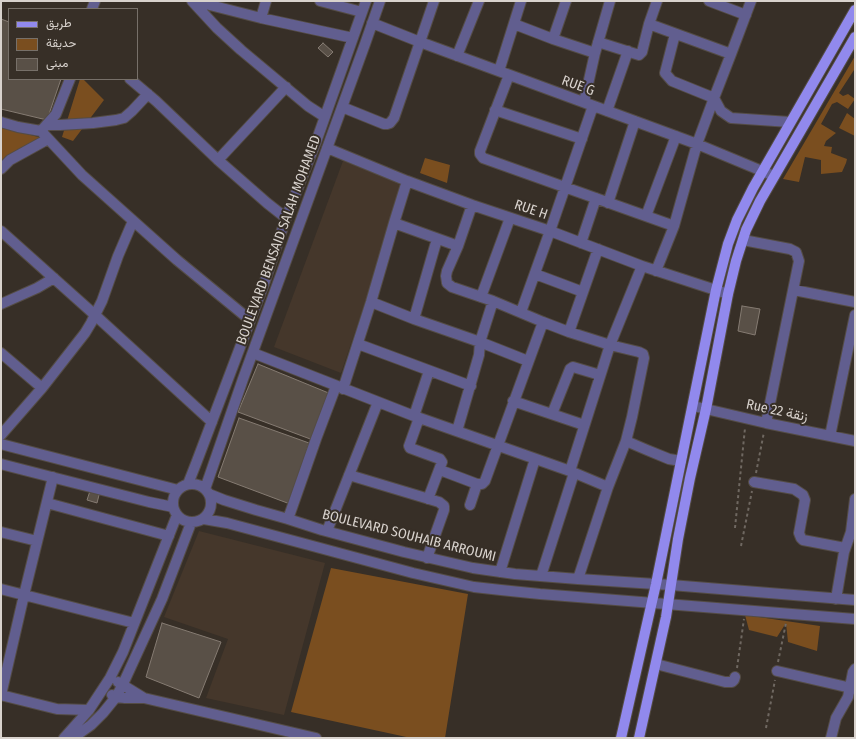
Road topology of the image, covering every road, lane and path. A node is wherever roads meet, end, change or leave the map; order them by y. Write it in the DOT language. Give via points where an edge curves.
graph roads {
  1 [pos="193,1"];
  2 [pos="266,1"];
  3 [pos="320,1"];
  4 [pos="366,1"];
  5 [pos="380,1"];
  6 [pos="434,1"];
  7 [pos="479,1"];
  8 [pos="521,1"];
  9 [pos="566,1"];
  10 [pos="610,1"];
  11 [pos="657,1"];
  12 [pos="709,1"];
  13 [pos="751,1"];
  14 [pos="855,10"];
  15 [pos="362,12"];
  16 [pos="746,15"];
  17 [pos="261,18"];
  18 [pos="372,22"];
  19 [pos="514,24"];
  20 [pos="649,24"];
  21 [pos="845,28"];
  22 [pos="675,34"];
  23 [pos="855,36"];
  24 [pos="353,38"];
  25 [pos="553,39"];
  26 [pos="420,42"];
  27 [pos="598,42"];
  28 [pos="628,52"];
  29 [pos="595,53"];
  30 [pos="731,54"];
  31 [pos="457,56"];
  32 [pos="499,71"];
  33 [pos="509,75"];
  34 [pos="70,80"];
  35 [pos="131,80"];
  36 [pos="286,87"];
  37 [pos="148,94"];
  38 [pos="714,98"];
  39 [pos="589,104"];
  40 [pos="342,107"];
  41 [pos="495,110"];
  42 [pos="607,111"];
  43 [pos="324,117"];
  44 [pos="634,121"];
  45 [pos="1,122"];
  46 [pos="790,122"];
  47 [pos="45,132"];
  48 [pos="676,136"];
  49 [pos="582,139"];
  50 [pos="697,144"];
  51 [pos="328,148"];
  52 [pos="218,160"];
  53 [pos="1,169"];
  54 [pos="762,170"];
  55 [pos="774,176"];
  56 [pos="407,181"];
  57 [pos="565,187"];
  58 [pos="596,198"];
  59 [pos="608,203"];
  60 [pos="472,205"];
  61 [pos="646,216"];
  62 [pos="286,218"];
  63 [pos="510,218"];
  64 [pos="133,221"];
  65 [pos="394,223"];
  66 [pos="674,226"];
  67 [pos="1,231"];
  68 [pos="550,232"];
  69 [pos="437,239"];
  70 [pos="743,240"];
  71 [pos="581,243"];
  72 [pos="458,246"];
  73 [pos="598,249"];
  74 [pos="642,266"];
  75 [pos="656,271"];
  76 [pos="535,274"];
  77 [pos="54,278"];
  78 [pos="716,290"];
  79 [pos="794,290"];
  80 [pos="583,292"];
  81 [pos="728,294"];
  82 [pos="481,297"];
  83 [pos="493,301"];
  84 [pos="371,302"];
  85 [pos="855,302"];
  86 [pos="1,304"];
  87 [pos="521,312"];
  88 [pos="95,315"];
  89 [pos="855,315"];
  90 [pos="414,319"];
  91 [pos="250,320"];
  92 [pos="543,322"];
  93 [pos="569,332"];
  94 [pos="480,342"];
  95 [pos="358,344"];
  96 [pos="610,345"];
  97 [pos="1,353"];
  98 [pos="253,353"];
  99 [pos="528,361"];
  100 [pos="428,371"];
  101 [pos="600,375"];
  102 [pos="471,386"];
  103 [pos="42,388"];
  104 [pos="340,388"];
  105 [pos="513,401"];
  106 [pos="378,402"];
  107 [pos="693,406"];
  108 [pos="706,409"];
  109 [pos="552,414"];
  110 [pos="417,417"];
  111 [pos="746,419"];
  112 [pos="212,422"];
  113 [pos="766,423"];
  114 [pos="584,425"];
  115 [pos="457,431"];
  116 [pos="1,435"];
  117 [pos="830,436"];
  118 [pos="626,441"];
  119 [pos="855,441"];
  120 [pos="1,444"];
  121 [pos="497,445"];
  122 [pos="535,459"];
  123 [pos="681,462"];
  124 [pos="1,464"];
  125 [pos="440,470"];
  126 [pos="572,472"];
  127 [pos="349,475"];
  128 [pos="53,477"];
  129 [pos="754,482"];
  130 [pos="188,484"];
  131 [pos="477,484"];
  132 [pos="608,487"];
  133 [pos="178,490"];
  134 [pos="207,492"];
  135 [pos="428,499"];
  136 [pos="855,499"];
  137 [pos="47,503"];
  138 [pos="470,505"];
  139 [pos="175,511"];
  140 [pos="204,518"];
  141 [pos="288,519"];
  142 [pos="191,522"];
  143 [pos="735,528"];
  144 [pos="327,531"];
  145 [pos="1,532"];
  146 [pos="169,536"];
  147 [pos="37,540"];
  148 [pos="845,548"];
  149 [pos="427,558"];
  150 [pos="500,572"];
  151 [pos="541,576"];
  152 [pos="578,580"];
  153 [pos="656,584"];
  154 [pos="671,585"];
  155 [pos="1,591"];
  156 [pos="24,595"];
  157 [pos="836,599"];
  158 [pos="855,600"];
  159 [pos="651,602"];
  160 [pos="668,604"];
  161 [pos="745,610"];
  162 [pos="855,620"];
  163 [pos="134,623"];
  164 [pos="656,664"];
  165 [pos="855,669"];
  166 [pos="776,671"];
  167 [pos="735,677"];
  168 [pos="110,678"];
  169 [pos="123,684"];
  170 [pos="852,689"];
  171 [pos="102,691"];
  172 [pos="1,695"];
  173 [pos="116,697"];
  174 [pos="144,698"];
  175 [pos="89,710"];
  176 [pos="64,738"];
  177 [pos="71,738"];
  178 [pos="316,738"];
  179 [pos="621,738"];
  180 [pos="639,738"];
  181 [pos="830,738"];
  1 -- 17 [label="street"];
  1 -- 36 [label="street" via="217,28"];
  2 -- 17 [label="street"];
  3 -- 15 [label="street"];
  4 -- 15 [label="street, BOULEVARD BENSAID SALAH MOHAMED"];
  5 -- 18 [label="street, BOULEVARD BENSAID SALAH MOHAMED"];
  6 -- 26 [label="street"];
  7 -- 31 [label="street"];
  8 -- 19 [label="street"];
  9 -- 25 [label="street"];
  10 -- 27 [label="street"];
  11 -- 20 [label="street"];
  12 -- 16 [label="street"];
  13 -- 16 [label="street"];
  14 -- 21 [label="main road"];
  15 -- 24 [label="street, BOULEVARD BENSAID SALAH MOHAMED"];
  16 -- 30 [label="street"];
  17 -- 24 [label="street"];
  18 -- 26 [label="street, RUE G"];
  18 -- 40 [label="street, BOULEVARD BENSAID SALAH MOHAMED"];
  19 -- 25 [label="street"];
  19 -- 32 [label="street"];
  20 -- 22 [label="street"];
  20 -- 28 [label="street" via="642,52 639,55"];
  21 -- 23 [label="street"];
  21 -- 46 [label="main road"];
  22 -- 30 [label="street"];
  22 -- 38 [label="street" via="665,73 672,81"];
  23 -- 55 [label="main road"];
  24 -- 43 [label="street, BOULEVARD BENSAID SALAH MOHAMED"];
  25 -- 29 [label="street"];
  26 -- 31 [label="street, RUE G"];
  26 -- 40 [label="street" via="394,118 390,123 384,124"];
  27 -- 28 [label="street"];
  27 -- 29 [label="street"];
  28 -- 42 [label="street"];
  29 -- 39 [label="street"];
  30 -- 38 [label="street"];
  31 -- 32 [label="street, RUE G"];
  32 -- 33 [label="street, RUE G"];
  33 -- 39 [label="street, RUE G"];
  33 -- 41 [label="street"];
  34 -- 47 [label="street" via="59,108"];
  35 -- 37 [label="street"];
  36 -- 43 [label="street"];
  36 -- 52 [label="street"];
  37 -- 47 [label="street" via="124,118 60,125"];
  37 -- 52 [label="street"];
  38 -- 46 [label="street" via="720,111 731,118"];
  38 -- 50 [label="street"];
  39 -- 42 [label="street, RUE G"];
  39 -- 49 [label="street"];
  40 -- 51 [label="street, BOULEVARD BENSAID SALAH MOHAMED"];
  41 -- 49 [label="street"];
  41 -- 57 [label="street" via="480,151 481,156"];
  42 -- 44 [label="street, RUE G"];
  43 -- 62 [label="street, BOULEVARD BENSAID SALAH MOHAMED"];
  44 -- 48 [label="street, RUE G"];
  44 -- 59 [label="street"];
  45 -- 47 [label="street"];
  46 -- 54 [label="main road"];
  47 -- 53 [label="street"];
  47 -- 64 [label="street" via="82,175"];
  48 -- 50 [label="street, RUE G"];
  48 -- 61 [label="street"];
  49 -- 57 [label="street"];
  50 -- 54 [label="street, RUE G"];
  50 -- 66 [label="street"];
  51 -- 56 [label="street, RUE H"];
  51 -- 98 [label="street, BOULEVARD BENSAID SALAH MOHAMED"];
  52 -- 62 [label="street"];
  54 -- 55 [label="street, RUE G"];
  54 -- 78 [label="main road" via="732,232"];
  55 -- 70 [label="main road"];
  56 -- 60 [label="street, RUE H"];
  56 -- 65 [label="street"];
  57 -- 58 [label="street"];
  57 -- 68 [label="street"];
  58 -- 59 [label="street"];
  58 -- 71 [label="street"];
  59 -- 61 [label="street"];
  60 -- 63 [label="street, RUE H"];
  60 -- 72 [label="street"];
  61 -- 66 [label="street"];
  62 -- 91 [label="street, BOULEVARD BENSAID SALAH MOHAMED"];
  63 -- 68 [label="street, RUE H"];
  63 -- 82 [label="street"];
  64 -- 88 [label="street"];
  64 -- 91 [label="street"];
  65 -- 69 [label="street"];
  65 -- 84 [label="street"];
  66 -- 75 [label="street"];
  67 -- 77 [label="street"];
  68 -- 71 [label="street, RUE H"];
  68 -- 76 [label="street"];
  69 -- 72 [label="street"];
  69 -- 90 [label="street"];
  70 -- 79 [label="street" via="796,252 799,261"];
  70 -- 81 [label="main road"];
  71 -- 73 [label="street, RUE H"];
  72 -- 82 [label="street" via="447,271 447,283"];
  73 -- 74 [label="street, RUE H"];
  73 -- 80 [label="street"];
  74 -- 75 [label="street, RUE H"];
  74 -- 96 [label="street"];
  75 -- 78 [label="street, RUE H"];
  76 -- 80 [label="street"];
  76 -- 87 [label="street"];
  77 -- 86 [label="street"];
  77 -- 88 [label="street"];
  78 -- 81 [label="street, RUE H"];
  78 -- 107 [label="main road"];
  79 -- 85 [label="street"];
  79 -- 113 [label="street"];
  80 -- 93 [label="street"];
  81 -- 108 [label="main road"];
  82 -- 83 [label="street"];
  83 -- 87 [label="street"];
  83 -- 94 [label="street"];
  84 -- 90 [label="street"];
  84 -- 95 [label="street"];
  87 -- 92 [label="street"];
  88 -- 103 [label="street" via="85,333"];
  88 -- 112 [label="street"];
  89 -- 117 [label="street"];
  90 -- 94 [label="street"];
  91 -- 112 [label="street, BOULEVARD BENSAID SALAH MOHAMED"];
  92 -- 93 [label="street"];
  92 -- 99 [label="street"];
  93 -- 96 [label="street"];
  94 -- 99 [label="street"];
  94 -- 102 [label="street"];
  95 -- 100 [label="street"];
  95 -- 104 [label="street"];
  96 -- 101 [label="street"];
  96 -- 118 [label="street" via="639,352 644,358"];
  97 -- 103 [label="street"];
  98 -- 104 [label="street"];
  98 -- 134 [label="street, BOULEVARD BENSAID SALAH MOHAMED"];
  99 -- 105 [label="street"];
  100 -- 102 [label="street"];
  100 -- 110 [label="street"];
  101 -- 109 [label="street" via="573,367 570,369"];
  101 -- 114 [label="street"];
  102 -- 115 [label="street"];
  103 -- 116 [label="street"];
  104 -- 106 [label="street"];
  104 -- 141 [label="street" via="316,439"];
  105 -- 109 [label="street"];
  105 -- 121 [label="street"];
  106 -- 110 [label="street"];
  106 -- 127 [label="street"];
  107 -- 108 [label="street, Rue 22 زنقة"];
  107 -- 123 [label="main road"];
  108 -- 111 [label="street, Rue 22 زنقة"];
  108 -- 154 [label="main road"];
  109 -- 114 [label="street"];
  110 -- 115 [label="street"];
  110 -- 125 [label="street" via="409,446 440,459"];
  111 -- 113 [label="street, Rue 22 زنقة"];
  111 -- 143 [label="path"];
  112 -- 130 [label="street, BOULEVARD BENSAID SALAH MOHAMED"];
  113 -- 117 [label="street, Rue 22 زنقة"];
  114 -- 126 [label="street"];
  115 -- 121 [label="street"];
  117 -- 119 [label="street, Rue 22 زنقة"];
  118 -- 123 [label="street"];
  118 -- 132 [label="street"];
  120 -- 133 [label="street"];
  121 -- 122 [label="street"];
  121 -- 131 [label="street" via="485,480 482,484"];
  122 -- 126 [label="street"];
  122 -- 150 [label="street"];
  123 -- 153 [label="main road"];
  124 -- 128 [label="street"];
  125 -- 131 [label="street"];
  125 -- 135 [label="street"];
  126 -- 132 [label="street"];
  126 -- 151 [label="street"];
  127 -- 135 [label="street"];
  127 -- 144 [label="street"];
  128 -- 137 [label="street"];
  128 -- 139 [label="street"];
  129 -- 148 [label="street" via="794,489 802,495 805,500 798,533 802,540"];
  130 -- 133 [label="street"];
  130 -- 134 [label="street" via="197,485"];
  131 -- 138 [label="street"];
  132 -- 152 [label="street"];
  133 -- 139 [label="street" via="173,497"];
  134 -- 140 [label="street" via="211,507"];
  134 -- 141 [label="street, BOULEVARD SOUHAIB ARROUMI" via="224,500"];
  135 -- 149 [label="street" via="439,502 444,506 444,510"];
  136 -- 148 [label="street" via="851,532"];
  137 -- 146 [label="street"];
  137 -- 147 [label="street"];
  139 -- 142 [label="street" via="185,521"];
  139 -- 146 [label="street"];
  140 -- 142 [label="street"];
  140 -- 159 [label="street" via="474,587"];
  141 -- 144 [label="street, BOULEVARD SOUHAIB ARROUMI"];
  142 -- 169 [label="street" via="162,599"];
  144 -- 149 [label="street, BOULEVARD SOUHAIB ARROUMI"];
  145 -- 147 [label="street"];
  146 -- 163 [label="street"];
  147 -- 156 [label="street"];
  148 -- 157 [label="street"];
  149 -- 150 [label="street, BOULEVARD SOUHAIB ARROUMI"];
  150 -- 151 [label="street, BOULEVARD SOUHAIB ARROUMI"];
  151 -- 152 [label="street, BOULEVARD SOUHAIB ARROUMI"];
  152 -- 153 [label="street, BOULEVARD SOUHAIB ARROUMI"];
  153 -- 154 [label="street, BOULEVARD SOUHAIB ARROUMI"];
  153 -- 159 [label="main road"];
  154 -- 157 [label="street, BOULEVARD SOUHAIB ARROUMI"];
  154 -- 160 [label="main road"];
  155 -- 156 [label="street"];
  156 -- 163 [label="street"];
  156 -- 172 [label="street"];
  157 -- 158 [label="street, BOULEVARD SOUHAIB ARROUMI"];
  159 -- 160 [label="street"];
  159 -- 179 [label="main road"];
  160 -- 161 [label="street"];
  160 -- 164 [label="main road"];
  161 -- 162 [label="street"];
  161 -- 167 [label="path"];
  163 -- 168 [label="street"];
  164 -- 167 [label="street" via="730,683"];
  164 -- 180 [label="main road"];
  165 -- 170 [label="street"];
  166 -- 170 [label="street"];
  168 -- 169 [label="street"];
  168 -- 171 [label="street"];
  169 -- 173 [label="street"];
  169 -- 174 [label="street"];
  170 -- 181 [label="street" via="836,718"];
  171 -- 173 [label="street"];
  171 -- 175 [label="street"];
  172 -- 175 [label="street" via="57,709"];
  173 -- 174 [label="street"];
  173 -- 177 [label="street" via="91,725"];
  174 -- 178 [label="street"];
  175 -- 176 [label="street"];
}
